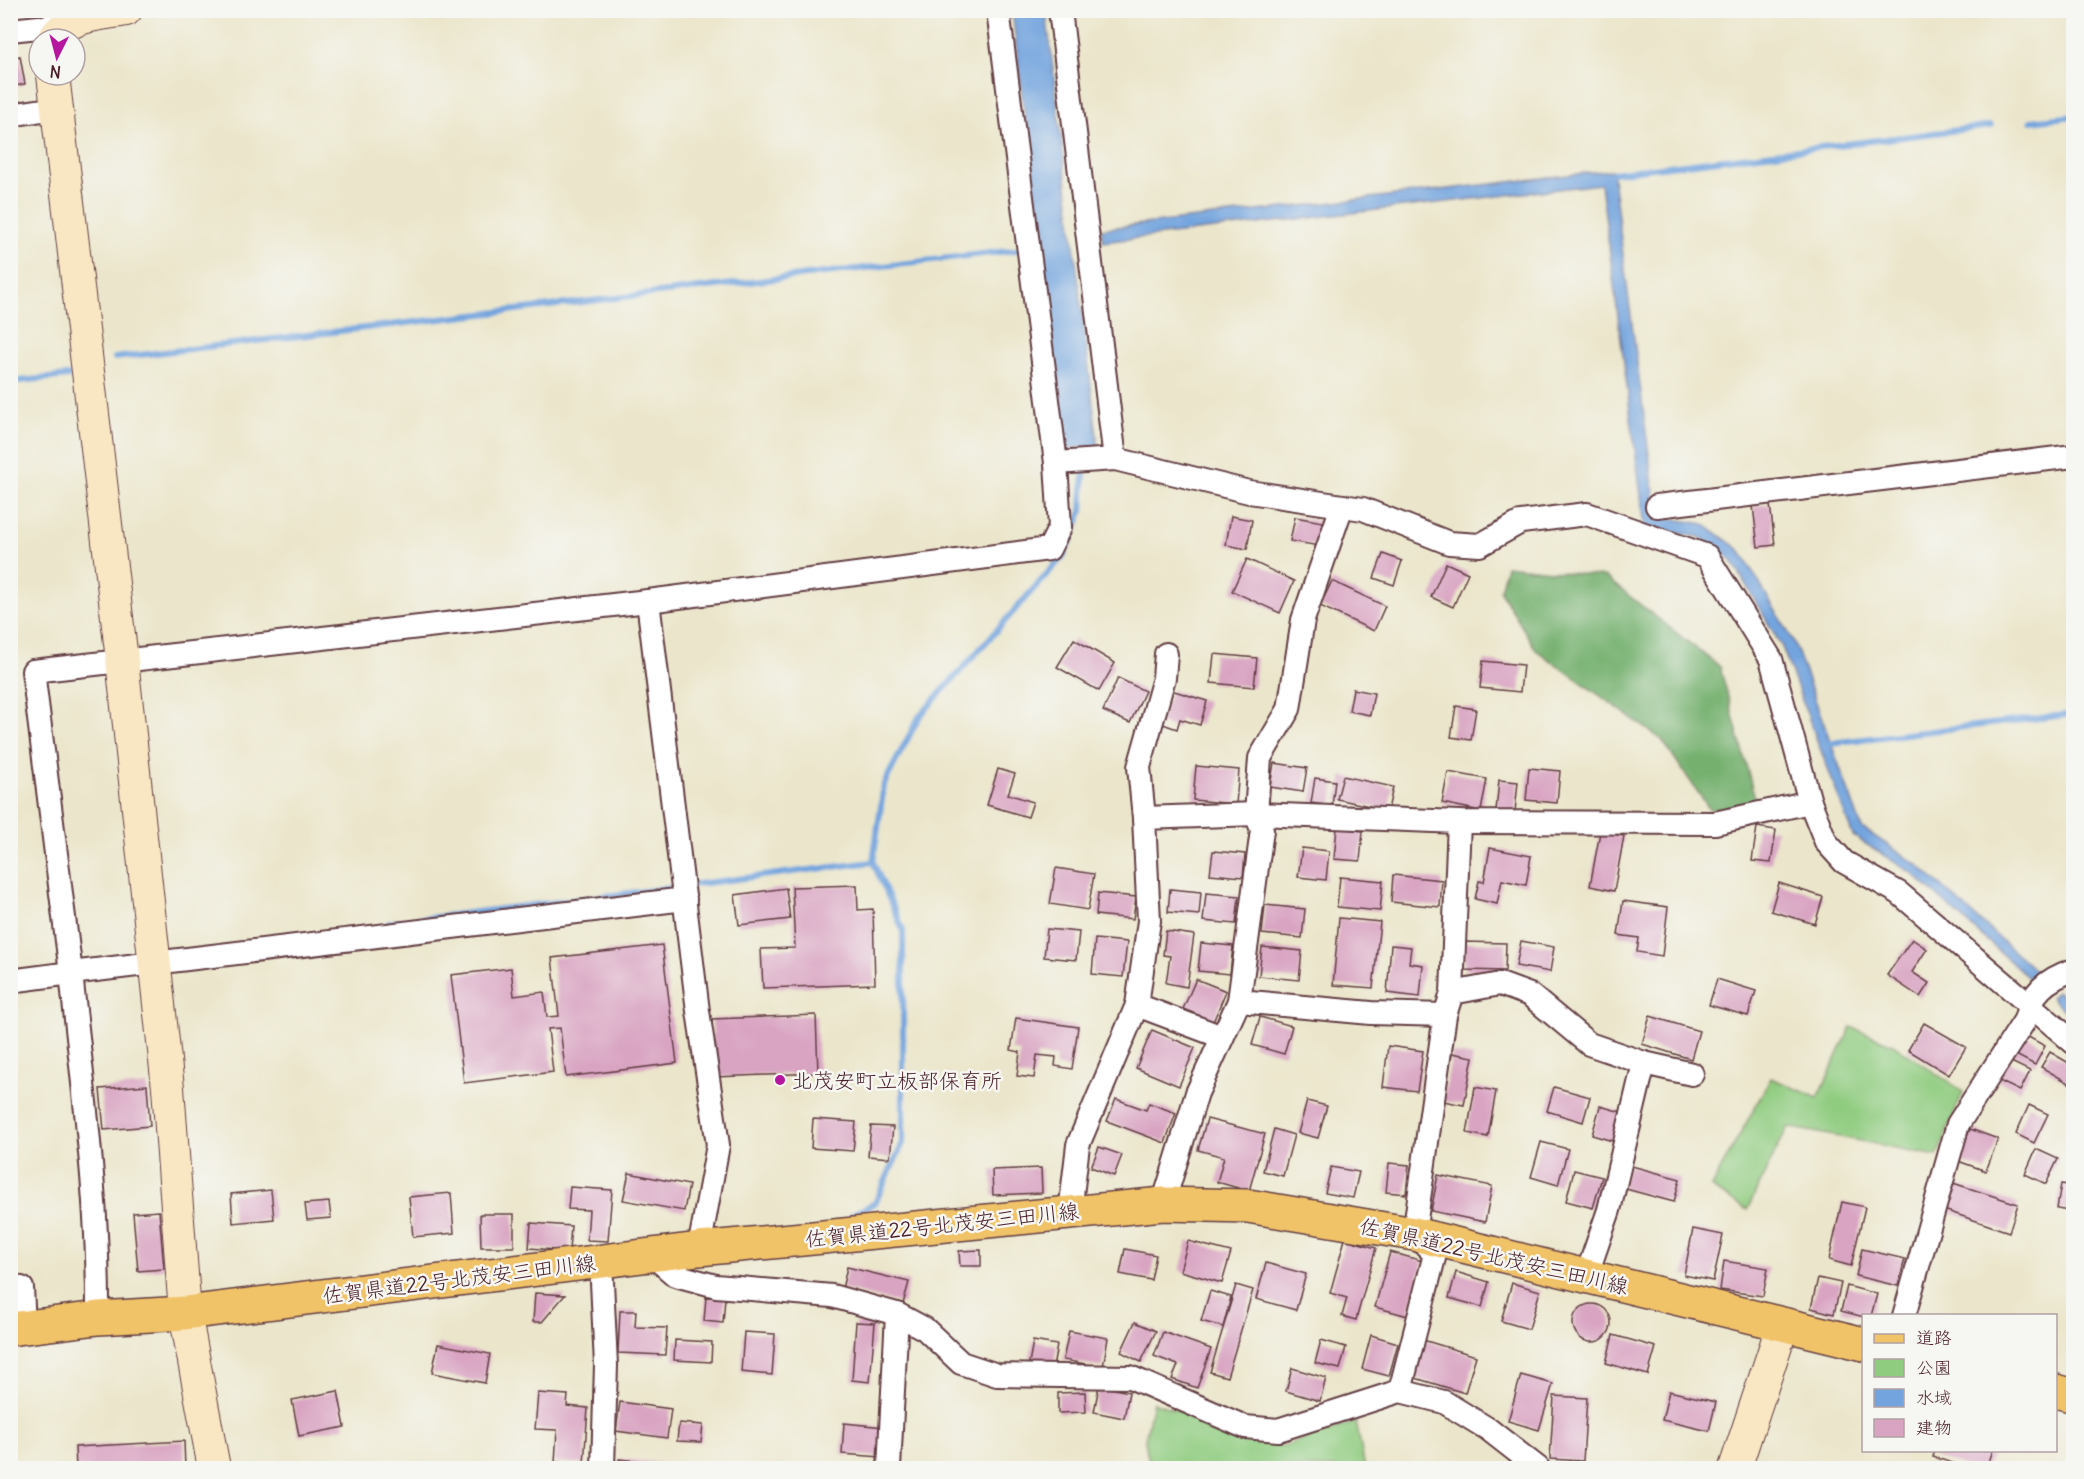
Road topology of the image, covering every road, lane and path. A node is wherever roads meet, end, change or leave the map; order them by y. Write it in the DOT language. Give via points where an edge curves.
graph roads {
  1 [pos="126,10"];
  2 [pos="998,10"];
  3 [pos="1060,10"];
  4 [pos="56,27"];
  5 [pos="27,28"];
  6 [pos="10,30"];
  7 [pos="54,87"];
  8 [pos="56,108"];
  9 [pos="10,115"];
  10 [pos="2073,456"];
  11 [pos="1115,459"];
  12 [pos="1056,463"];
  13 [pos="1342,506"];
  14 [pos="1657,506"];
  15 [pos="648,601"];
  16 [pos="1166,654"];
  17 [pos="122,660"];
  18 [pos="1810,802"];
  19 [pos="1256,814"];
  20 [pos="1144,818"];
  21 [pos="1459,822"];
  22 [pos="685,899"];
  23 [pos="155,963"];
  24 [pos="2073,970"];
  25 [pos="71,973"];
  26 [pos="10,981"];
  27 [pos="2038,991"];
  28 [pos="1452,993"];
  29 [pos="1239,1001"];
  30 [pos="1137,1005"];
  31 [pos="1445,1016"];
  32 [pos="1221,1037"];
  33 [pos="2073,1043"];
  34 [pos="1644,1063"];
  35 [pos="1692,1074"];
  36 [pos="1163,1204"];
  37 [pos="1070,1212"];
  38 [pos="1414,1234"];
  39 [pos="699,1249"];
  40 [pos="652,1255"];
  41 [pos="601,1261"];
  42 [pos="1586,1277"];
  43 [pos="10,1286"];
  44 [pos="185,1313"];
  45 [pos="897,1314"];
  46 [pos="1905,1314"];
  47 [pos="98,1318"];
  48 [pos="1783,1324"];
  49 [pos="17,1327"];
  50 [pos="1862,1344"];
  51 [pos="1400,1391"];
  52 [pos="2057,1392"];
  53 [pos="2073,1396"];
  54 [pos="213,1468"];
  55 [pos="603,1468"];
  56 [pos="889,1468"];
  57 [pos="1538,1468"];
  58 [pos="1735,1468"];
  1 -- 4 [label="street" via="72,20"];
  2 -- 12 [label="street"];
  3 -- 11 [label="street"];
  5 -- 6 [label="street"];
  7 -- 8 [label="street"];
  8 -- 9 [label="street"];
  8 -- 17 [label="street"];
  10 -- 14 [label="street"];
  11 -- 12 [label="street"];
  11 -- 13 [label="street" via="1249,492"];
  12 -- 15 [label="street" via="1060,527 1049,549"];
  13 -- 18 [label="street" via="1363,509 1449,543 1480,544 1521,522 1587,514 1707,556 1771,659"];
  13 -- 19 [label="street" via="1304,620 1288,709 1260,758"];
  15 -- 17 [label="street"];
  15 -- 22 [label="street"];
  16 -- 20 [label="street" via="1164,678 1139,767"];
  17 -- 23 [label="street"];
  17 -- 25 [label="street" via="33,671"];
  18 -- 21 [label="street" via="1715,823"];
  18 -- 27 [label="street" via="1826,842 1844,862 1899,892"];
  19 -- 20 [label="street"];
  19 -- 21 [label="street"];
  19 -- 29 [label="street" via="1262,830"];
  20 -- 30 [label="street" via="1149,921"];
  21 -- 28 [label="street"];
  22 -- 23 [label="street"];
  22 -- 39 [label="street" via="718,1145"];
  23 -- 25 [label="street"];
  23 -- 44 [label="street"];
  24 -- 27 [label="street"];
  25 -- 26 [label="street"];
  25 -- 47 [label="street" via="90,1148"];
  27 -- 33 [label="street"];
  27 -- 46 [label="street" via="2025,1020 1958,1124"];
  28 -- 31 [label="street"];
  28 -- 34 [label="street" via="1500,984 1520,991 1589,1044"];
  29 -- 31 [label="street"];
  29 -- 32 [label="street"];
  30 -- 32 [label="street"];
  30 -- 37 [label="street" via="1078,1145"];
  31 -- 38 [label="street"];
  32 -- 36 [label="street" via="1197,1093"];
  34 -- 35 [label="street"];
  34 -- 42 [label="street" via="1609,1210"];
  36 -- 37 [label="main road, 佐賀県道22号北茂安三田川線"];
  36 -- 38 [label="main road, 佐賀県道22号北茂安三田川線" via="1248,1206"];
  37 -- 39 [label="main road, 佐賀県道22号北茂安三田川線"];
  38 -- 42 [label="main road, 佐賀県道22号北茂安三田川線"];
  38 -- 51 [label="street" via="1435,1254"];
  39 -- 40 [label="main road, 佐賀県道22号北茂安三田川線"];
  40 -- 41 [label="main road, 佐賀県道22号北茂安三田川線"];
  40 -- 45 [label="street" via="675,1275 716,1286 832,1296"];
  41 -- 44 [label="main road, 佐賀県道22号北茂安三田川線"];
  41 -- 55 [label="street" via="606,1365"];
  42 -- 48 [label="main road, 佐賀県道22号北茂安三田川線"];
  43 -- 49 [label="street" via="22,1288"];
  44 -- 47 [label="main road, 佐賀県道22号北茂安三田川線"];
  44 -- 54 [label="street"];
  45 -- 51 [label="street" via="925,1329 961,1363 997,1375 1130,1377 1245,1427 1278,1430"];
  45 -- 56 [label="street"];
  47 -- 49 [label="main road, 佐賀県道22号北茂安三田川線"];
  48 -- 50 [label="main road, 佐賀県道22号北茂安三田川線"];
  48 -- 58 [label="street"];
  51 -- 57 [label="street" via="1444,1402 1488,1429"];
  52 -- 53 [label="main road"];
}
